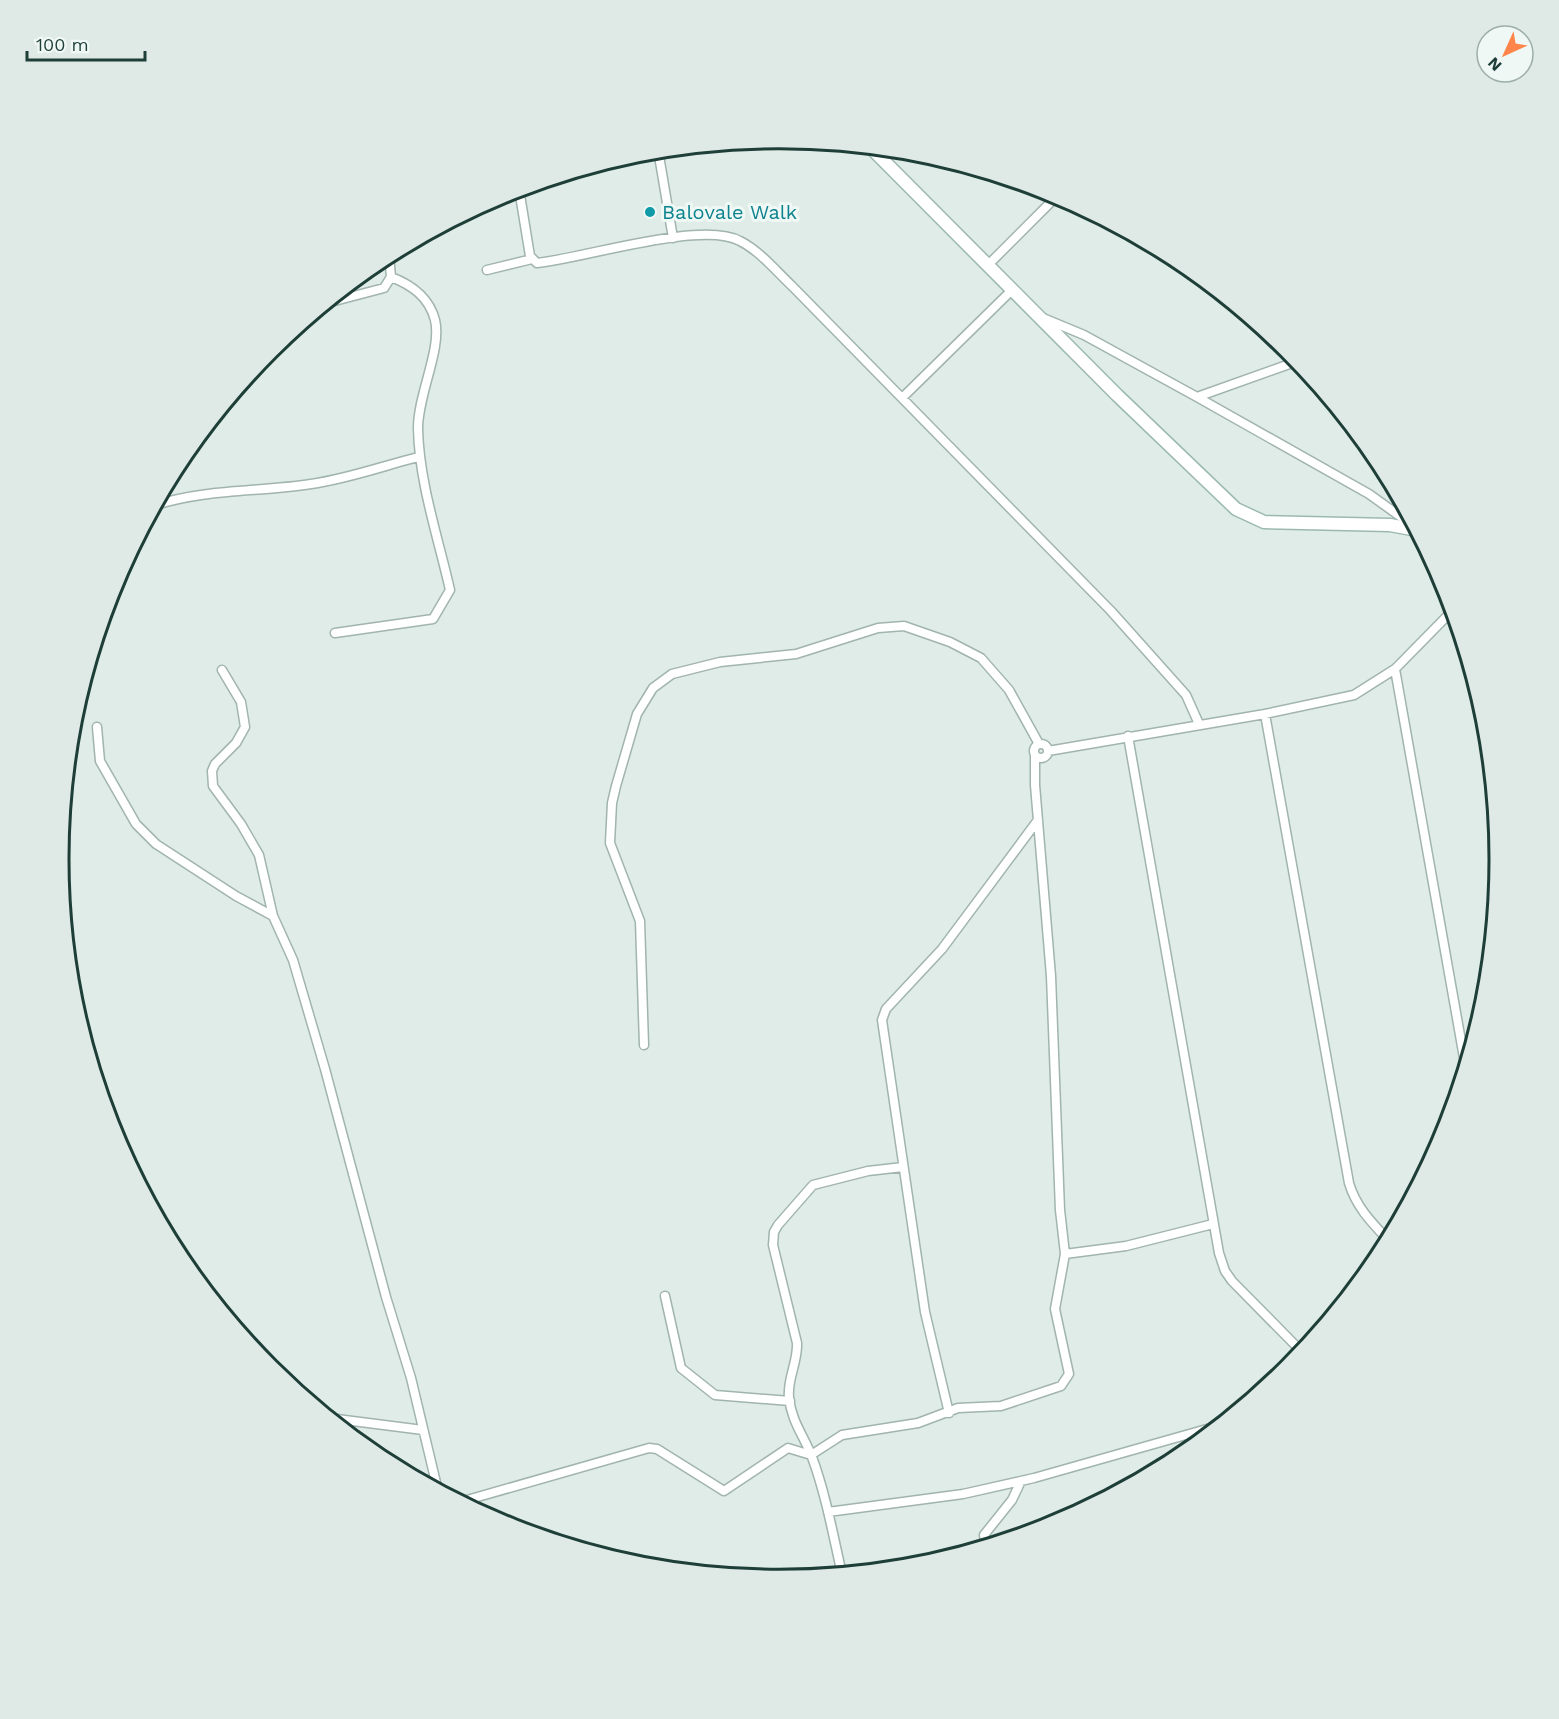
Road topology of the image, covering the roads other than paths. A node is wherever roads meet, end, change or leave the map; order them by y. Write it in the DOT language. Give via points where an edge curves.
graph roads {
  1 [pos="879,156"];
  2 [pos="660,160"];
  3 [pos="521,198"];
  4 [pos="1050,203"];
  5 [pos="673,238"];
  6 [pos="532,259"];
  7 [pos="989,264"];
  8 [pos="390,266"];
  9 [pos="487,270"];
  10 [pos="391,277"];
  11 [pos="1013,289"];
  12 [pos="344,299"];
  13 [pos="1041,317"];
  14 [pos="1288,364"];
  15 [pos="1197,397"];
  16 [pos="902,398"];
  17 [pos="418,457"];
  18 [pos="165,503"];
  19 [pos="1403,520"];
  20 [pos="1408,528"];
  21 [pos="1447,617"];
  22 [pos="335,633"];
  23 [pos="1395,669"];
  24 [pos="222,670"];
  25 [pos="1265,714"];
  26 [pos="1199,724"];
  27 [pos="96,727"];
  28 [pos="1128,736"];
  29 [pos="1038,744"];
  30 [pos="1048,751"];
  31 [pos="1035,755"];
  32 [pos="1038,820"];
  33 [pos="273,916"];
  34 [pos="644,1045"];
  35 [pos="1463,1052"];
  36 [pos="903,1167"];
  37 [pos="1213,1224"];
  38 [pos="1383,1234"];
  39 [pos="1065,1254"];
  40 [pos="665,1296"];
  41 [pos="1297,1346"];
  42 [pos="790,1401"];
  43 [pos="949,1413"];
  44 [pos="343,1420"];
  45 [pos="423,1430"];
  46 [pos="1202,1430"];
  47 [pos="811,1455"];
  48 [pos="436,1481"];
  49 [pos="1021,1481"];
  50 [pos="470,1499"];
  51 [pos="828,1512"];
  52 [pos="985,1539"];
  53 [pos="840,1567"];
  1 -- 7 [label="street"];
  2 -- 5 [label="street"];
  3 -- 6 [label="street"];
  4 -- 7 [label="street"];
  5 -- 6 [label="street" via="541,263"];
  5 -- 16 [label="street" via="723,235 747,245"];
  6 -- 9 [label="street"];
  7 -- 11 [label="street"];
  8 -- 10 [label="street"];
  10 -- 12 [label="street" via="378,291"];
  10 -- 17 [label="street" via="423,295 439,337 419,413"];
  11 -- 13 [label="street"];
  11 -- 16 [label="street"];
  13 -- 15 [label="street" via="1084,334"];
  13 -- 20 [label="street" via="1222,498 1243,513 1264,522"];
  14 -- 15 [label="street"];
  15 -- 19 [label="street" via="1369,494"];
  16 -- 26 [label="street" via="1158,662 1191,702"];
  17 -- 18 [label="street" via="312,484 232,493 204,492"];
  17 -- 22 [label="street" via="450,590 433,619"];
  21 -- 23 [label="street"];
  23 -- 25 [label="street" via="1354,695"];
  23 -- 35 [label="street"];
  24 -- 33 [label="street" via="241,702 245,727 236,743 215,764 213,786 259,855"];
  25 -- 26 [label="street"];
  25 -- 38 [label="street" via="1349,1183 1354,1200"];
  26 -- 28 [label="street"];
  27 -- 33 [label="street" via="100,761 136,825 156,844"];
  28 -- 30 [label="street"];
  28 -- 37 [label="street"];
  29 -- 30 [label="street" via="1045,745"];
  29 -- 31 [label="street" via="1034,747"];
  29 -- 34 [label="street" via="1009,690 981,657 904,626 878,628 796,654 720,662 672,674 653,688 642,702 634,724 612,803 610,831 610,843 640,921"];
  30 -- 31 [label="street" via="1041,758"];
  31 -- 32 [label="street"];
  32 -- 36 [label="street" via="942,949 886,1009 882,1020"];
  32 -- 39 [label="street" via="1051,976"];
  33 -- 45 [label="street" via="293,960 325,1069"];
  36 -- 42 [label="street" via="813,1185 774,1232 773,1245 797,1343 798,1360 790,1379"];
  36 -- 43 [label="street" via="925,1312"];
  37 -- 39 [label="street" via="1126,1246"];
  37 -- 41 [label="street" via="1225,1270 1232,1281"];
  39 -- 43 [label="street" via="1055,1309 1068,1364 1066,1381 1001,1406 976,1405"];
  40 -- 42 [label="street" via="681,1368 715,1395"];
  42 -- 47 [label="street" via="799,1434"];
  43 -- 47 [label="street" via="918,1423 842,1435"];
  44 -- 45 [label="street"];
  45 -- 48 [label="street"];
  46 -- 49 [label="street"];
  47 -- 50 [label="street" via="788,1448 724,1491 650,1448"];
  47 -- 51 [label="street"];
  49 -- 51 [label="street" via="900,1504"];
  49 -- 52 [label="street" via="1007,1507 984,1534"];
  51 -- 53 [label="street"];
}
